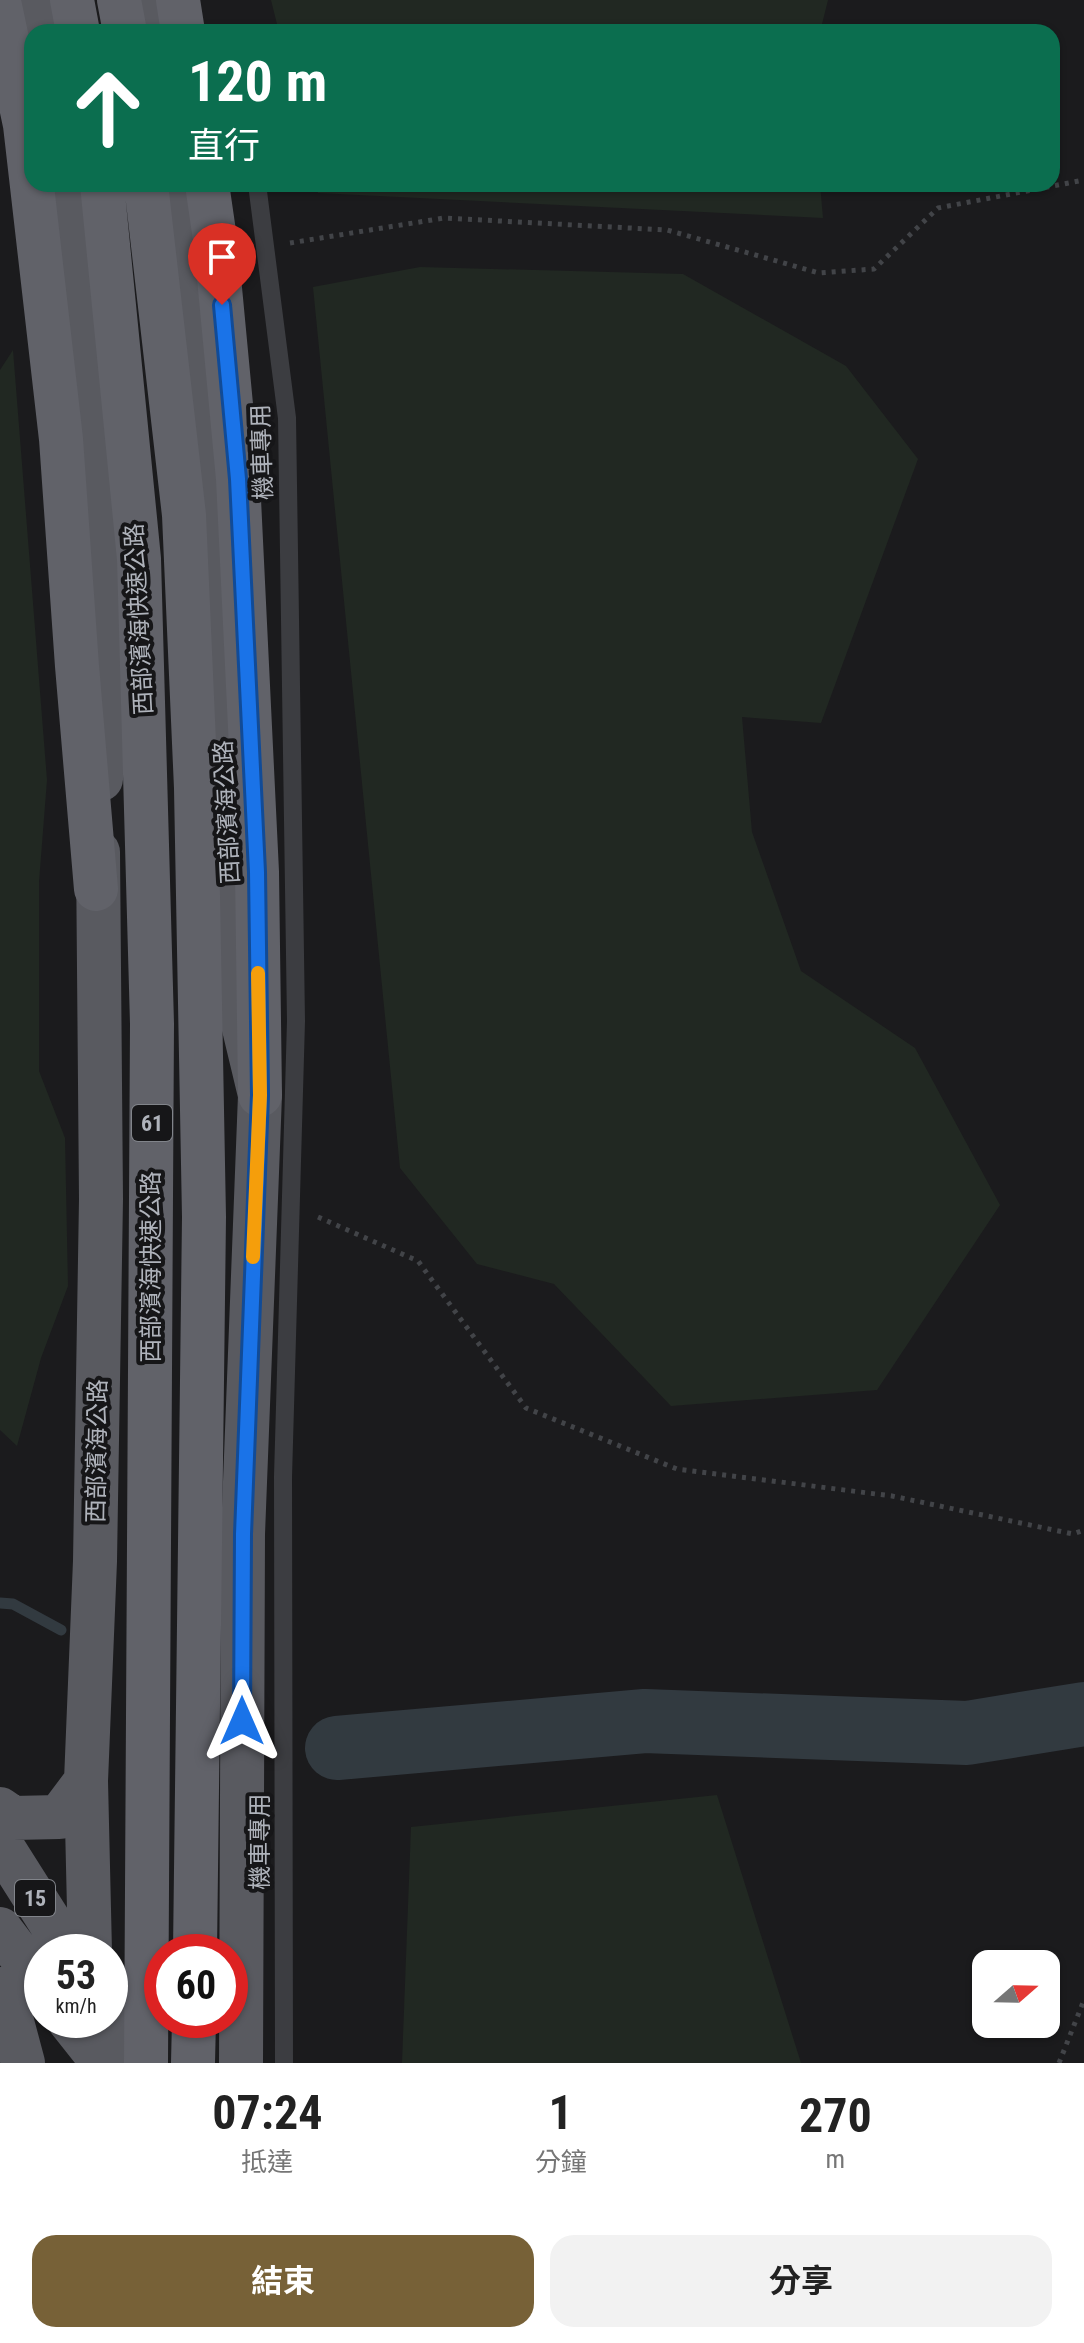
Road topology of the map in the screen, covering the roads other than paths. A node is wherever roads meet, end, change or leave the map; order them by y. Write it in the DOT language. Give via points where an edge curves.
graph roads {
  1 [pos="30,0"];
  2 [pos="72,0"];
  3 [pos="119,0"];
  4 [pos="148,0"];
  5 [pos="178,0"];
  6 [pos="0,6"];
  7 [pos="35,24"];
  8 [pos="76,24"];
  9 [pos="124,24"];
  10 [pos="152,24"];
  11 [pos="182,24"];
  12 [pos="24,120"];
  13 [pos="33,192"];
  14 [pos="63,192"];
  15 [pos="103,192"];
  16 [pos="147,192"];
  17 [pos="180,192"];
  18 [pos="208,192"];
  19 [pos="258,192"];
  20 [pos="96,889"];
  21 [pos="260,1095"];
  22 [pos="86,1781"];
  23 [pos="0,1809"];
  24 [pos="0,1843"];
  25 [pos="0,1929"];
  26 [pos="58,1934"];
  27 [pos="90,1934"];
  28 [pos="195,1934"];
  29 [pos="24,1960"];
  30 [pos="0,1989"];
  31 [pos="194,2038"];
  32 [pos="92,2039"];
  33 [pos="23,2063"];
  34 [pos="136,2063"];
  35 [pos="146,2063"];
  36 [pos="193,2063"];
  37 [pos="241,2063"];
  38 [pos="284,2063"];
  1 -- 7 [label="main road"];
  2 -- 8 [label="highway"];
  3 -- 9 [label="highway"];
  4 -- 10 [label="main road"];
  5 -- 11 [label="highway"];
  6 -- 12 [label="highway"];
  13 -- 20 [label="highway" via="61,439"];
  14 -- 20 [label="main road, 西部濱海公路 / 61" via="96,440 105,677"];
  15 -- 35 [label="highway, 西部濱海快速公路 / 61" via="139,559 152,1024"];
  16 -- 28 [label="highway, 西部濱海快速公路 / 61" via="184,515 196,788 204,1217"];
  17 -- 21 [label="main road, 西部濱海公路" via="199,315 236,995"];
  18 -- 21 [label="highway" via="238,479 257,872"];
  19 -- 38 [label="lane, 機車專用" via="287,418 296,1021 283,1477"];
  20 -- 22 [label="main road, 西部濱海公路 / 61" via="101,1199"];
  21 -- 37 [label="main road, 西部濱海公路" via="243,1534"];
  22 -- 23 [label="main road" via="59,1817 13,1818"];
  22 -- 27 [label="main road, 西部濱海公路 / 61"];
  24 -- 26 [label="main road, 15"];
  25 -- 29 [label="main road"];
  30 -- 33 [label="main road"];
  31 -- 36 [label="highway"];
  32 -- 34 [label="main road"];
}
